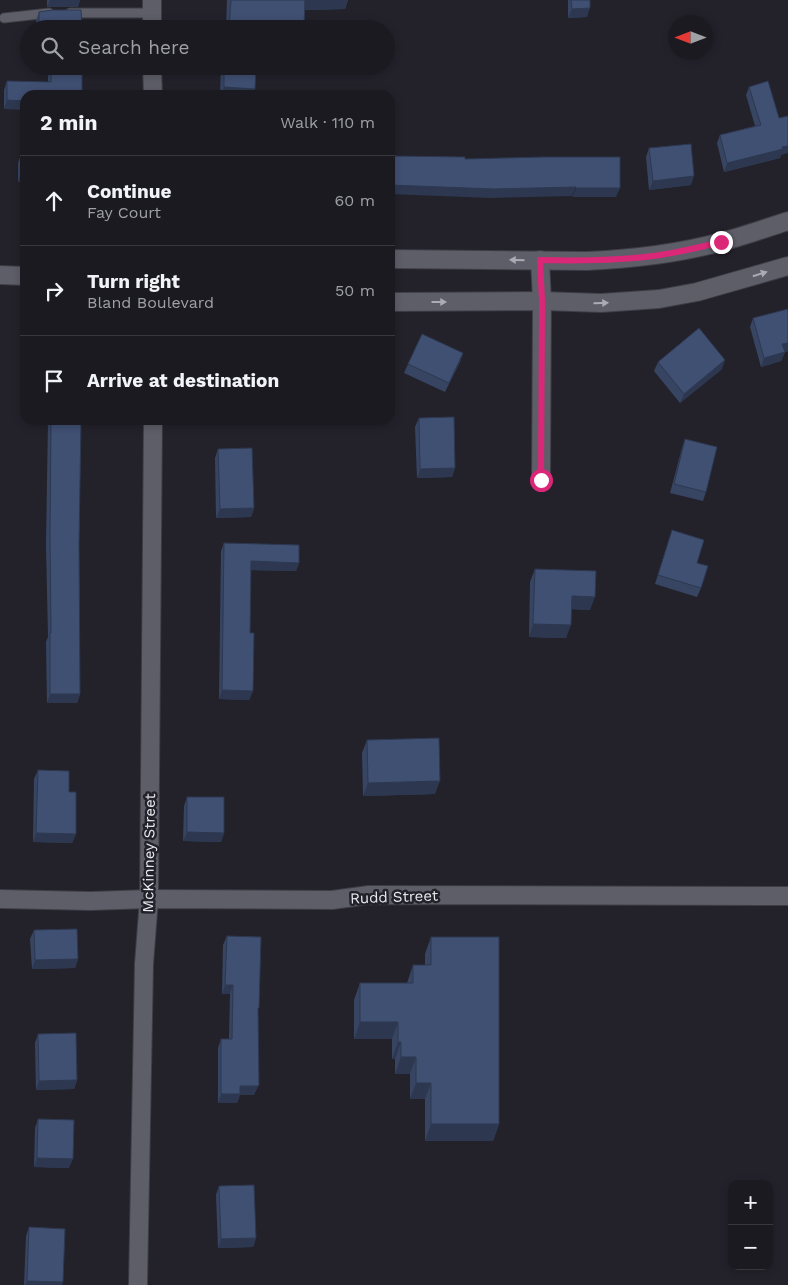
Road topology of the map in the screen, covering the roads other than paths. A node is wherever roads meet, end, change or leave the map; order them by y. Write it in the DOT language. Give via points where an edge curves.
graph roads {
  1 [pos="152,14"];
  2 [pos="4,18"];
  3 [pos="152,75"];
  4 [pos="153,90"];
  5 [pos="788,221"];
  6 [pos="395,258"];
  7 [pos="540,260"];
  8 [pos="788,266"];
  9 [pos="0,275"];
  10 [pos="20,276"];
  11 [pos="542,301"];
  12 [pos="395,302"];
  13 [pos="153,425"];
  14 [pos="541,480"];
  15 [pos="788,896"];
  16 [pos="149,899"];
  17 [pos="0,900"];
  18 [pos="138,1285"];
  1 -- 2 [label="lane" via="49,13"];
  3 -- 4 [label="street"];
  5 -- 7 [label="street" via="721,242 660,255 587,261"];
  7 -- 6 [label="street, one-way"];
  7 -- 11 [label="street"];
  11 -- 8 [label="street, one-way" via="601,303 659,299 697,292"];
  9 -- 10 [label="street"];
  12 -- 11 [label="street, one-way"];
  11 -- 14 [label="street"];
  13 -- 16 [label="street, McKinney Street"];
  15 -- 16 [label="street, Rudd Street" via="368,895 332,900"];
  16 -- 17 [label="street, Rudd Street"];
  16 -- 18 [label="street, McKinney Street" via="144,964"];
}
